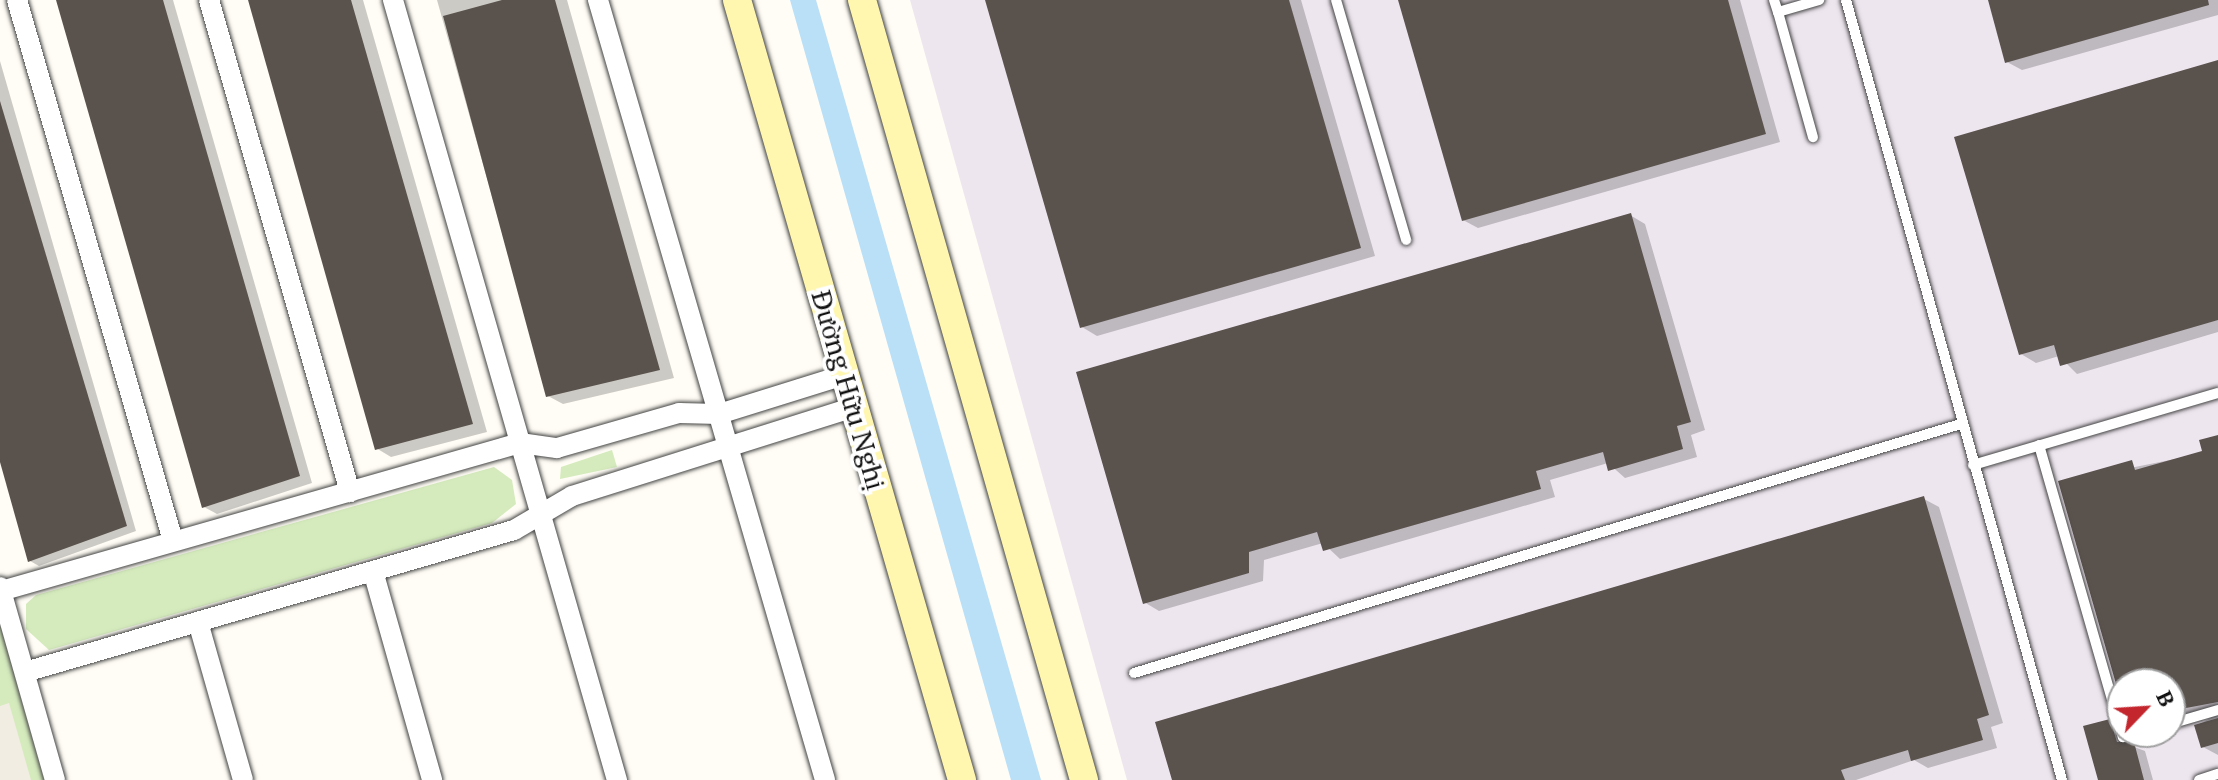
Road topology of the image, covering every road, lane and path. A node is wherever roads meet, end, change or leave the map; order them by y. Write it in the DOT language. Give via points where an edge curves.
graph roads {
  1 [pos="17,0"];
  2 [pos="209,0"];
  3 [pos="393,0"];
  4 [pos="598,0"];
  5 [pos="737,0"];
  6 [pos="862,0"];
  7 [pos="1336,0"];
  8 [pos="1774,0"];
  9 [pos="1819,0"];
  10 [pos="1846,0"];
  11 [pos="1778,12"];
  12 [pos="1813,137"];
  13 [pos="1406,240"];
  14 [pos="844,375"];
  15 [pos="2218,393"];
  16 [pos="854,407"];
  17 [pos="719,414"];
  18 [pos="1961,424"];
  19 [pos="520,443"];
  20 [pos="2039,445"];
  21 [pos="728,446"];
  22 [pos="1973,465"];
  23 [pos="350,492"];
  24 [pos="542,515"];
  25 [pos="173,541"];
  26 [pos="373,571"];
  27 [pos="1,589"];
  28 [pos="198,622"];
  29 [pos="25,672"];
  30 [pos="1134,673"];
  31 [pos="2106,678"];
  32 [pos="2218,710"];
  33 [pos="2186,719"];
  34 [pos="2218,774"];
  35 [pos="55,780"];
  36 [pos="243,780"];
  37 [pos="432,780"];
  38 [pos="617,780"];
  39 [pos="825,780"];
  40 [pos="962,780"];
  41 [pos="1084,780"];
  42 [pos="2062,780"];
  43 [pos="2199,780"];
  1 -- 25 [label="street"];
  2 -- 23 [label="street"];
  3 -- 19 [label="street"];
  4 -- 17 [label="street"];
  5 -- 14 [label="main road, Đường Hữu Nghị"];
  6 -- 41 [label="main road"];
  7 -- 13 [label="lane"];
  8 -- 11 [label="lane"];
  9 -- 11 [label="lane"];
  10 -- 18 [label="lane"];
  11 -- 12 [label="lane"];
  14 -- 16 [label="main road, Đường Hữu Nghị"];
  14 -- 17 [label="street"];
  15 -- 20 [label="lane"];
  16 -- 21 [label="street"];
  16 -- 40 [label="main road, Đường Hữu Nghị"];
  17 -- 19 [label="street" via="679,413 557,448"];
  17 -- 21 [label="street"];
  18 -- 22 [label="lane"];
  18 -- 30 [label="lane"];
  19 -- 23 [label="street"];
  19 -- 24 [label="street"];
  20 -- 22 [label="lane"];
  20 -- 31 [label="lane"];
  21 -- 24 [label="street" via="572,496"];
  21 -- 39 [label="street"];
  22 -- 42 [label="lane"];
  23 -- 25 [label="street"];
  24 -- 26 [label="street"];
  24 -- 38 [label="street"];
  25 -- 27 [label="street"];
  26 -- 28 [label="street"];
  26 -- 37 [label="street"];
  27 -- 29 [label="street"];
  28 -- 29 [label="street"];
  28 -- 36 [label="street"];
  29 -- 35 [label="street"];
  32 -- 33 [label="lane"];
  34 -- 43 [label="lane"];
}
